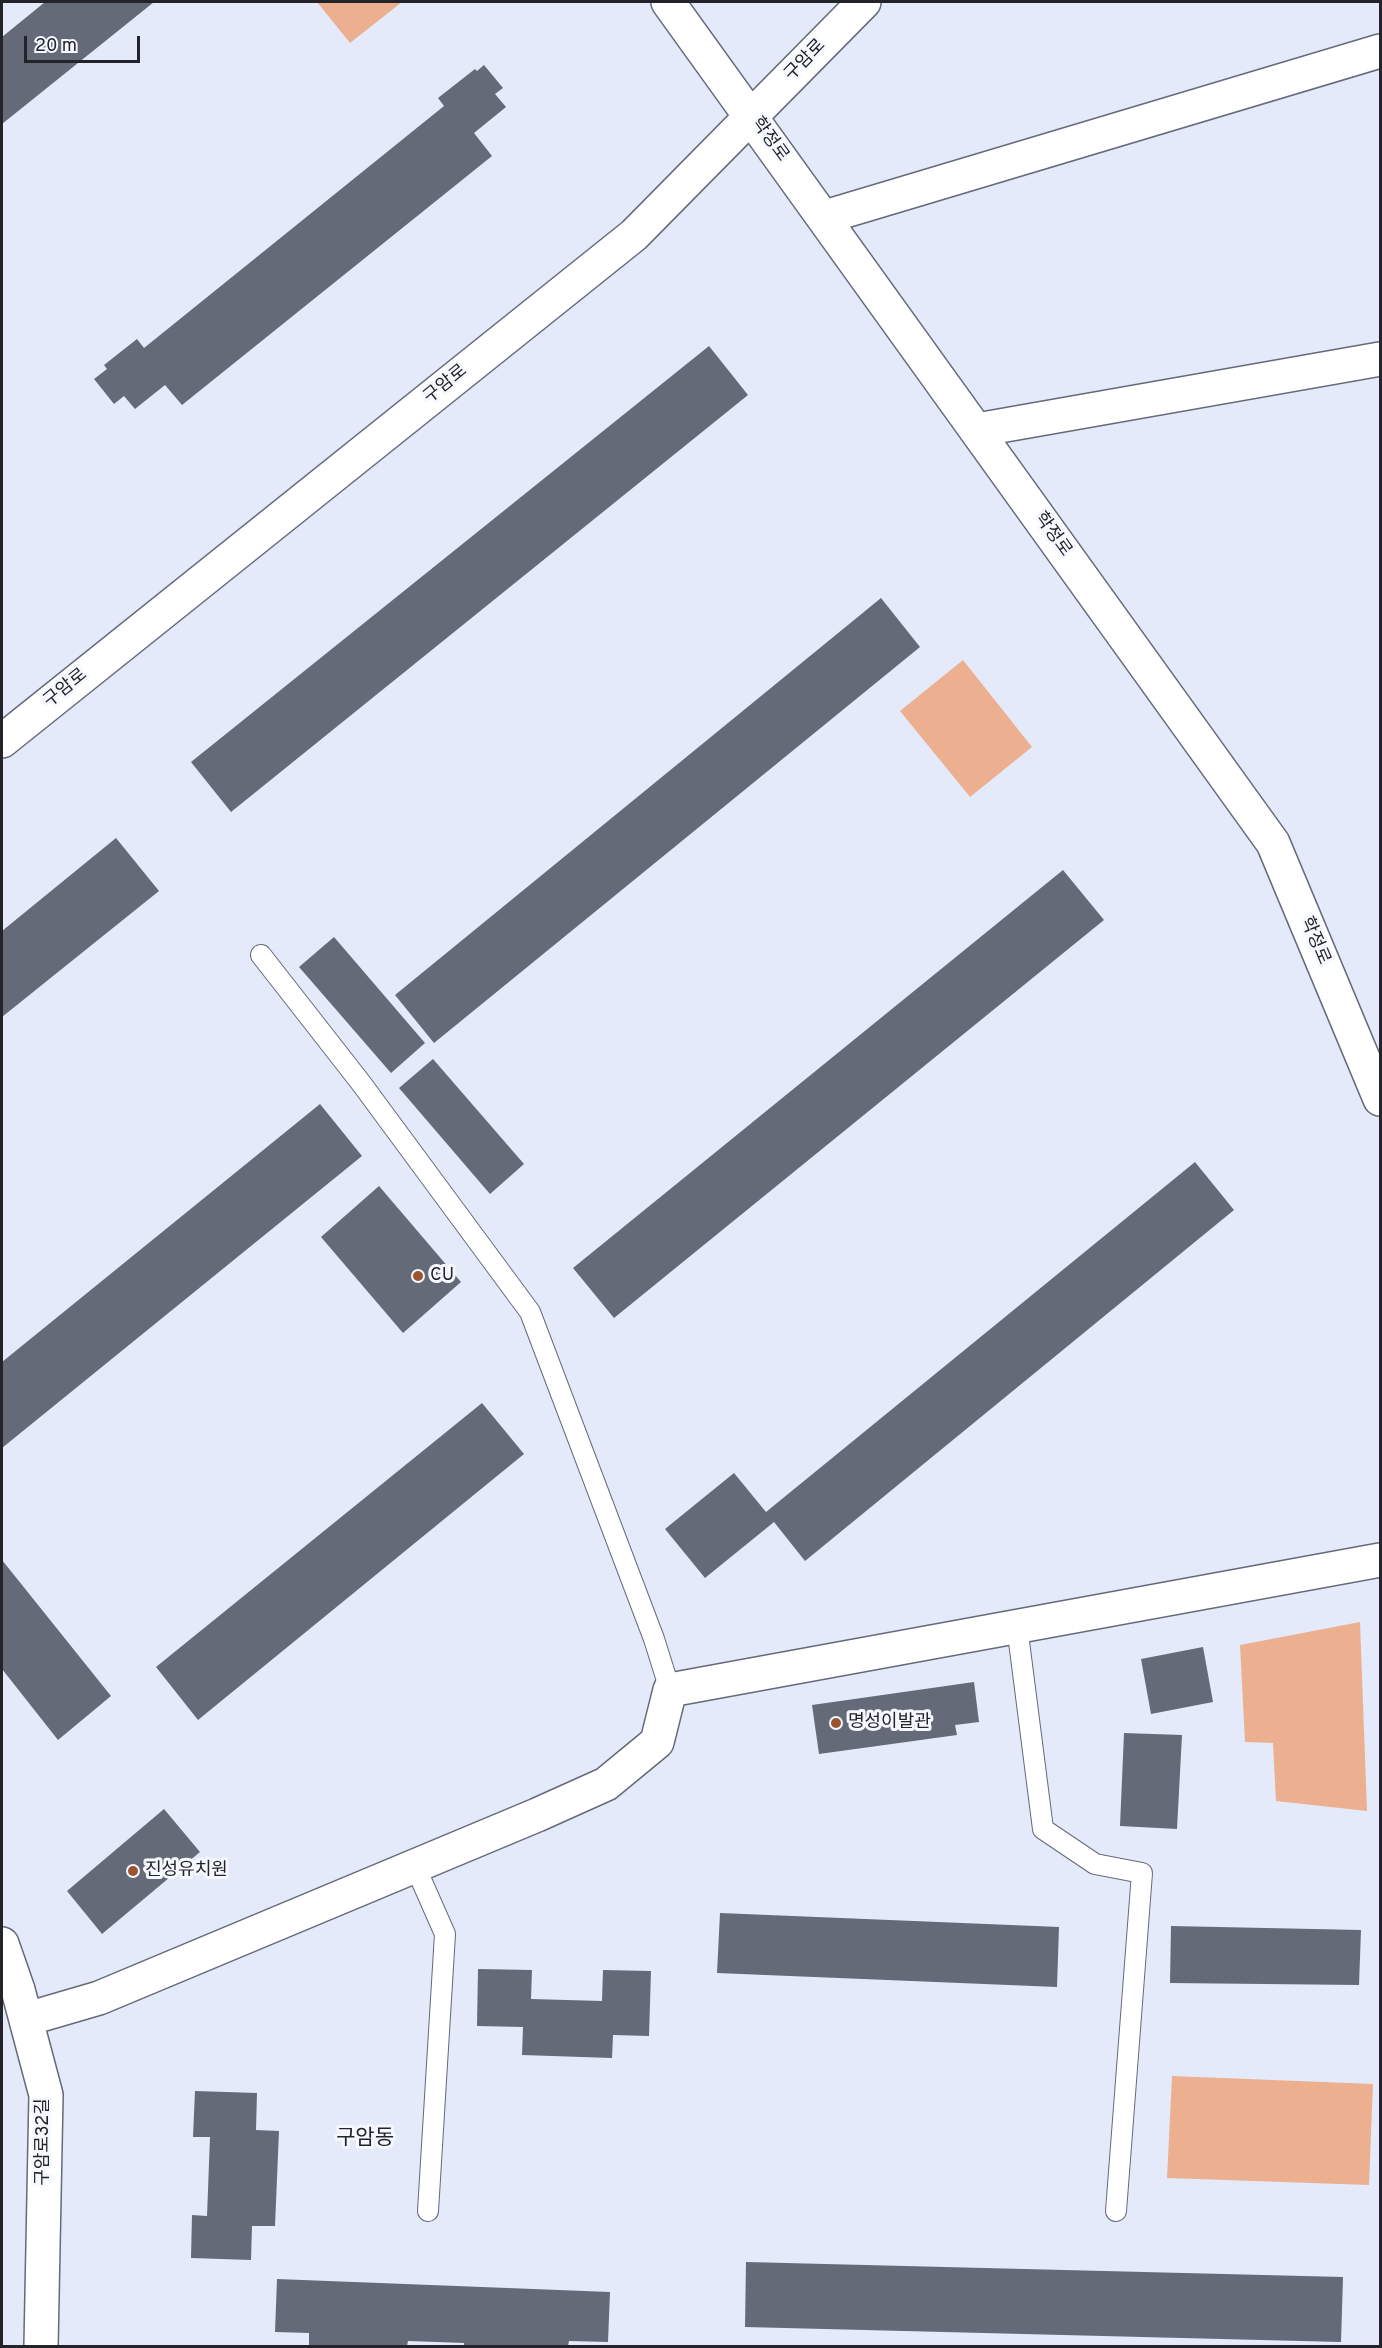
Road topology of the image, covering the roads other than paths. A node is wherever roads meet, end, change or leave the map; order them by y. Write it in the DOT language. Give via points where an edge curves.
graph roads {
  1 [pos="668,2"];
  2 [pos="864,2"];
  3 [pos="1380,51"];
  4 [pos="753,116"];
  5 [pos="825,217"];
  6 [pos="1380,359"];
  7 [pos="977,430"];
  8 [pos="2,741"];
  9 [pos="261,955"];
  10 [pos="1380,1100"];
  11 [pos="1380,1560"];
  12 [pos="1017,1626"];
  13 [pos="670,1690"];
  14 [pos="415,1866"];
  15 [pos="2,1944"];
  16 [pos="16,2002"];
  17 [pos="428,2211"];
  18 [pos="1116,2211"];
  19 [pos="41,2346"];
  1 -- 4 [label="street, 학정로"];
  2 -- 4 [label="street, 구암로"];
  3 -- 5 [label="street"];
  4 -- 5 [label="street, 학정로"];
  4 -- 8 [label="street, 구암로" via="634,235"];
  5 -- 7 [label="street, 학정로"];
  6 -- 7 [label="street"];
  7 -- 10 [label="street, 학정로" via="1273,843"];
  9 -- 13 [label="lane" via="530,1312"];
  11 -- 12 [label="street"];
  12 -- 13 [label="street"];
  12 -- 18 [label="lane" via="1043,1828 1095,1864 1142,1873"];
  13 -- 14 [label="street" via="657,1742 606,1784"];
  14 -- 16 [label="street" via="99,1998"];
  14 -- 17 [label="lane" via="445,1934"];
  15 -- 16 [label="street, 구암로32길"];
  16 -- 19 [label="street, 구암로32길" via="46,2095"];
}
